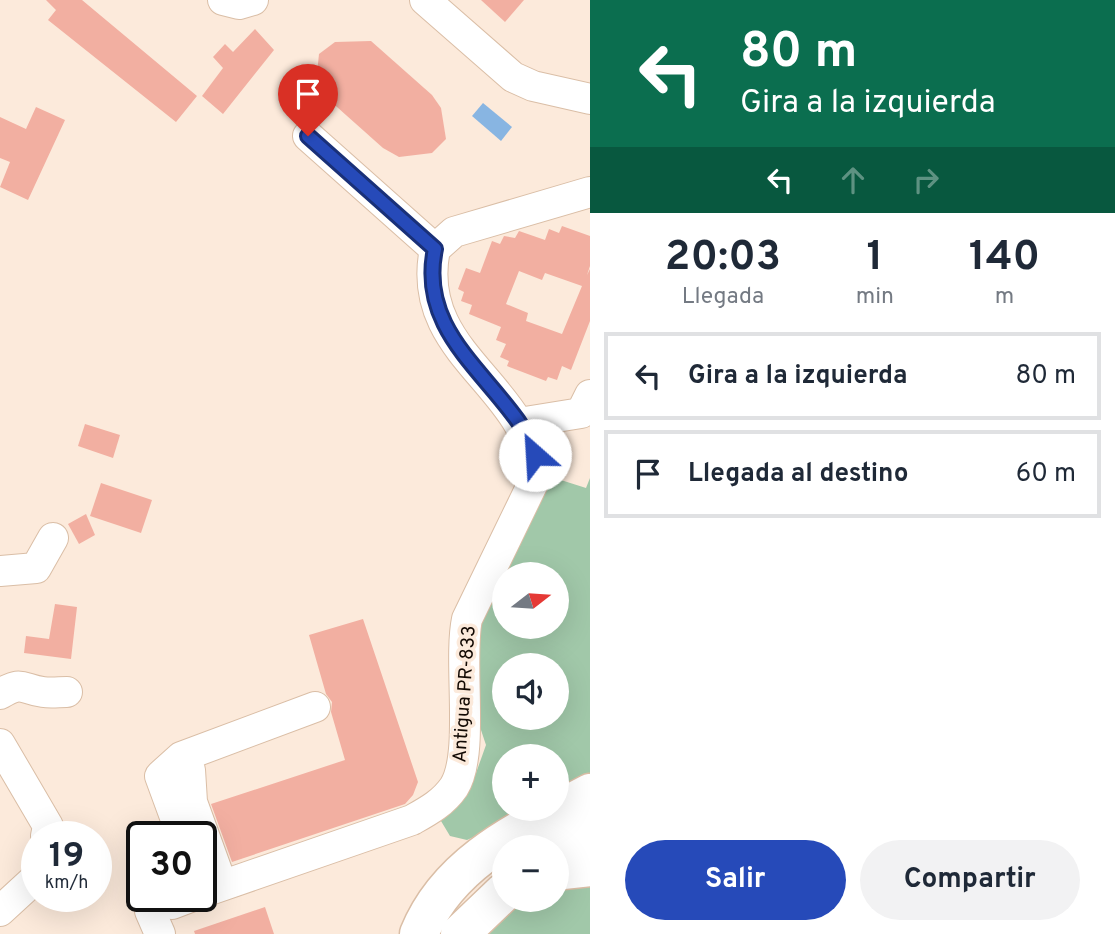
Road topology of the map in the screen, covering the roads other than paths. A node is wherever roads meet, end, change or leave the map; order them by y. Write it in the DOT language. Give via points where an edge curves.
graph roads {
  1 [pos="223,0"];
  2 [pos="253,0"];
  3 [pos="425,0"];
  4 [pos="590,99"];
  5 [pos="308,136"];
  6 [pos="590,192"];
  7 [pos="435,249"];
  8 [pos="590,395"];
  9 [pos="519,423"];
  10 [pos="53,538"];
  11 [pos="0,571"];
  12 [pos="66,692"];
  13 [pos="0,694"];
  14 [pos="315,706"];
  15 [pos="0,744"];
  16 [pos="190,770"];
  17 [pos="590,793"];
  18 [pos="45,821"];
  19 [pos="176,821"];
  20 [pos="192,821"];
  21 [pos="590,832"];
  22 [pos="562,835"];
  23 [pos="489,856"];
  24 [pos="590,867"];
  25 [pos="569,869"];
  26 [pos="217,884"];
  27 [pos="21,892"];
  28 [pos="492,903"];
  29 [pos="0,911"];
  30 [pos="150,912"];
  31 [pos="160,934"];
  32 [pos="419,934"];
  33 [pos="460,934"];
  1 -- 2 [label="street" via="239,4"];
  3 -- 4 [label="street" via="513,77"];
  5 -- 7 [label="street"];
  6 -- 7 [label="street" via="454,232"];
  7 -- 9 [label="street, Antigua PR-833" via="431,285 444,328"];
  8 -- 9 [label="street" via="581,414"];
  9 -- 26 [label="street, Antigua PR-833" via="535,455 535,479 467,619 463,750 455,785 437,807 412,820"];
  10 -- 11 [label="street" via="36,568"];
  12 -- 13 [label="street" via="14,685"];
  14 -- 19 [label="street" via="181,757 160,776"];
  15 -- 18 [label="street"];
  16 -- 20 [label="street"];
  17 -- 23 [label="highway" via="515,833"];
  21 -- 22 [label="highway"];
  23 -- 32 [label="highway" via="435,901"];
  24 -- 25 [label="highway"];
  27 -- 29 [label="street"];
  28 -- 33 [label="highway"];
  30 -- 31 [label="street"];
}
